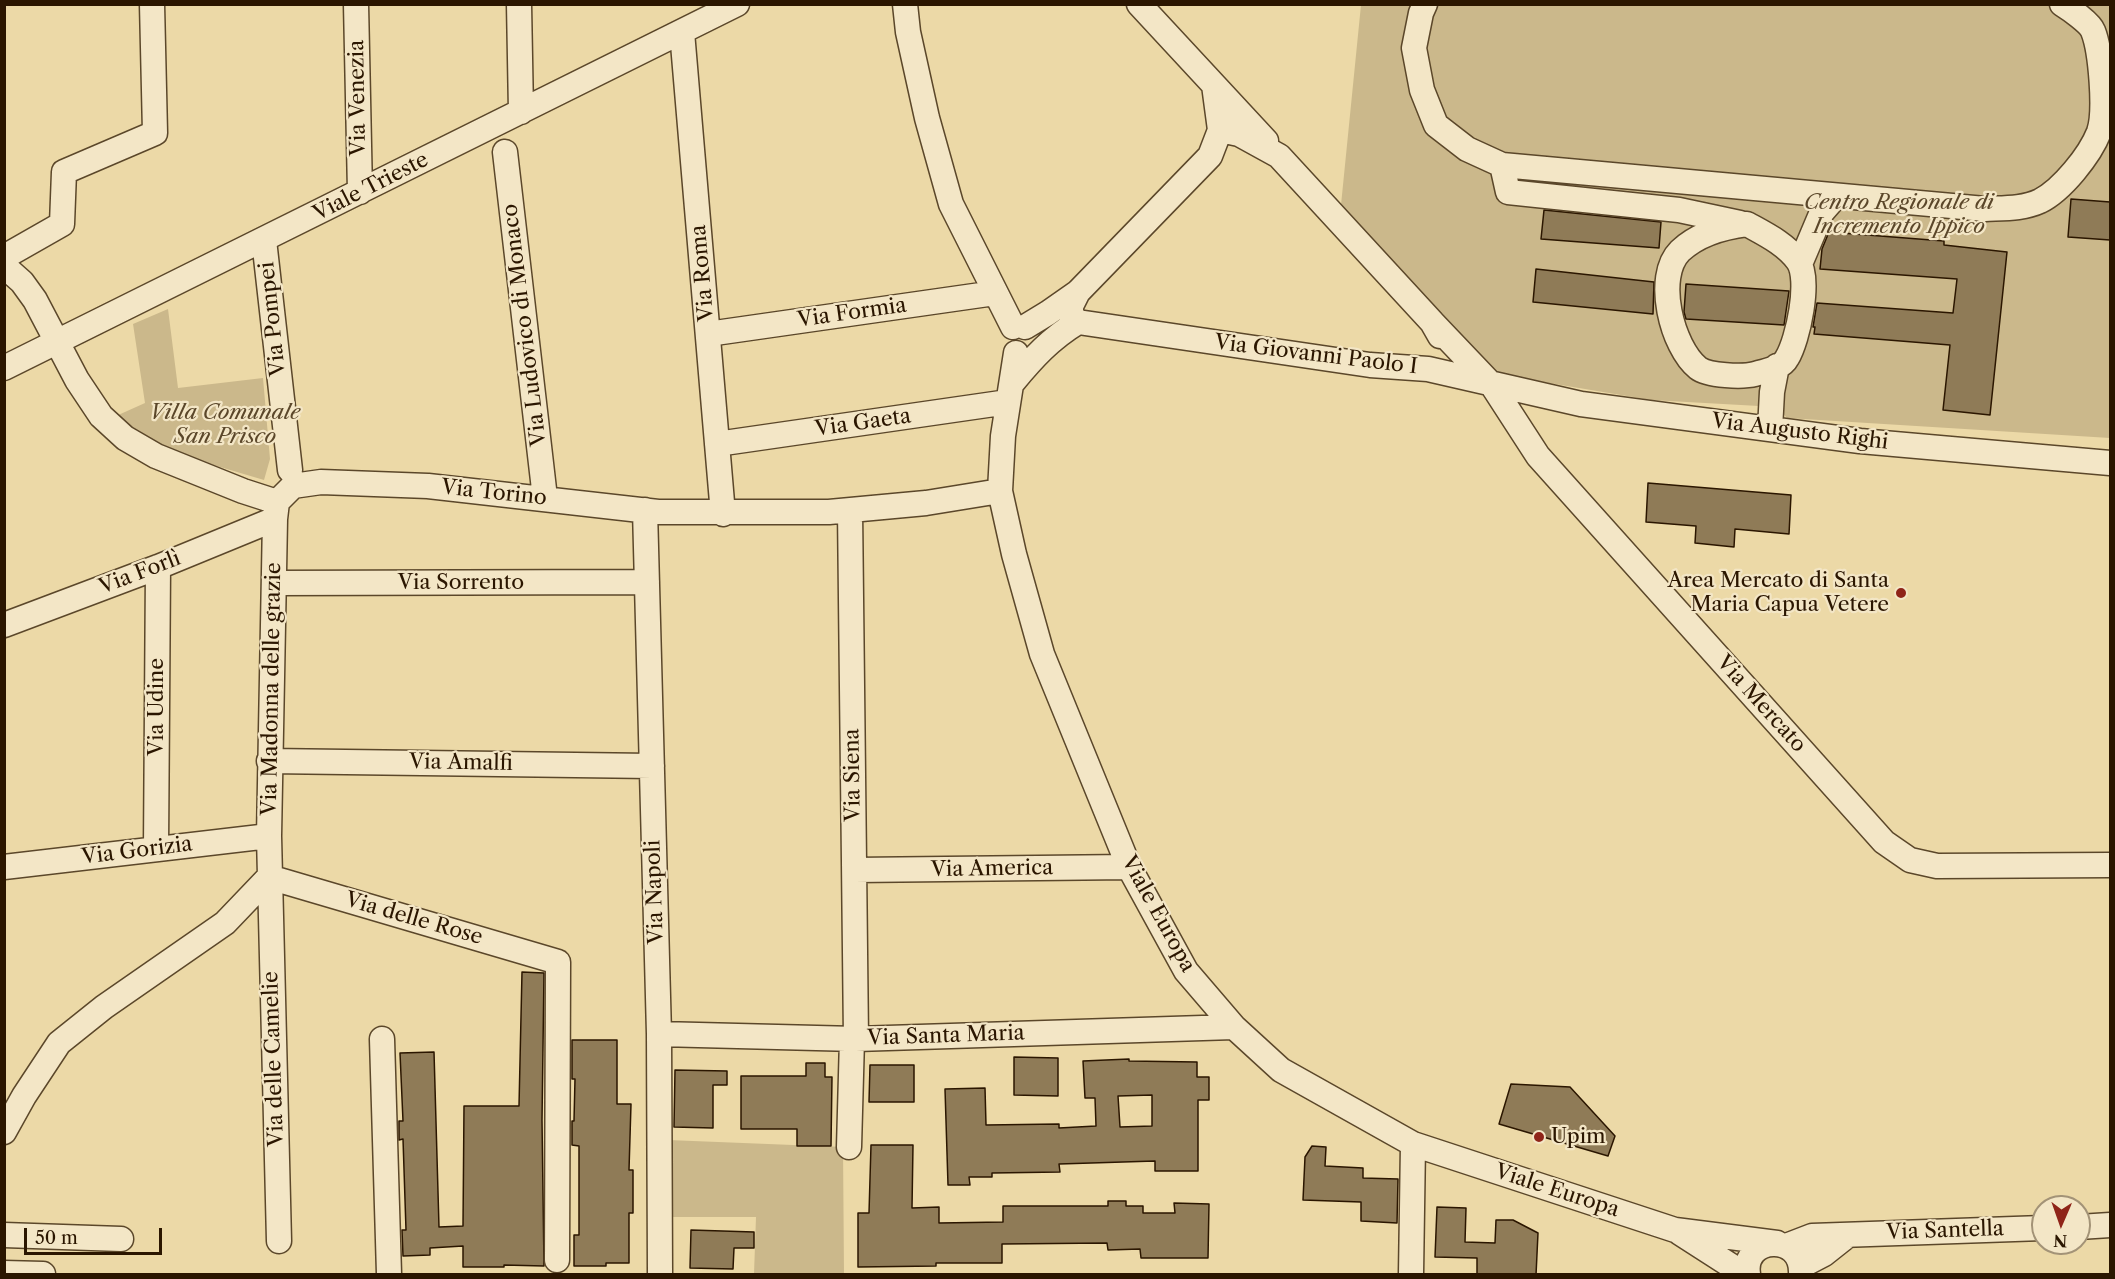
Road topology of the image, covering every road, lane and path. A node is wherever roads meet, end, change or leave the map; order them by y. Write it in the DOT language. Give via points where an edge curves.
graph roads {
  1 [pos="152,4"];
  2 [pos="356,4"];
  3 [pos="519,4"];
  4 [pos="737,4"];
  5 [pos="905,4"];
  6 [pos="1139,4"];
  7 [pos="1425,4"];
  8 [pos="2062,4"];
  9 [pos="682,32"];
  10 [pos="1214,85"];
  11 [pos="521,112"];
  12 [pos="1220,130"];
  13 [pos="505,152"];
  14 [pos="1279,156"];
  15 [pos="1502,165"];
  16 [pos="360,192"];
  17 [pos="1836,196"];
  18 [pos="1747,224"];
  19 [pos="264,240"];
  20 [pos="4,257"];
  21 [pos="1800,264"];
  22 [pos="4,266"];
  23 [pos="995,292"];
  24 [pos="1078,292"];
  25 [pos="1078,322"];
  26 [pos="1432,322"];
  27 [pos="1019,327"];
  28 [pos="708,334"];
  29 [pos="56,341"];
  30 [pos="1777,366"];
  31 [pos="4,368"];
  32 [pos="1428,369"];
  33 [pos="1492,385"];
  34 [pos="1010,392"];
  35 [pos="1770,429"];
  36 [pos="717,444"];
  37 [pos="2110,463"];
  38 [pos="290,470"];
  39 [pos="1000,491"];
  40 [pos="545,498"];
  41 [pos="276,510"];
  42 [pos="645,510"];
  43 [pos="850,510"];
  44 [pos="723,514"];
  45 [pos="159,567"];
  46 [pos="647,582"];
  47 [pos="275,583"];
  48 [pos="4,625"];
  49 [pos="269,761"];
  50 [pos="652,766"];
  51 [pos="269,836"];
  52 [pos="156,848"];
  53 [pos="2110,865"];
  54 [pos="4,867"];
  55 [pos="1129,867"];
  56 [pos="855,870"];
  57 [pos="269,877"];
  58 [pos="1234,1027"];
  59 [pos="659,1034"];
  60 [pos="381,1039"];
  61 [pos="854,1039"];
  62 [pos="14,1091"];
  63 [pos="4,1132"];
  64 [pos="1413,1144"];
  65 [pos="849,1147"];
  66 [pos="2110,1226"];
  67 [pos="2091,1227"];
  68 [pos="2031,1228"];
  69 [pos="1676,1230"];
  70 [pos="4,1235"];
  71 [pos="1848,1235"];
  72 [pos="121,1239"];
  73 [pos="279,1241"];
  74 [pos="1782,1245"];
  75 [pos="557,1260"];
  76 [pos="1801,1270"];
  77 [pos="4,1273"];
  78 [pos="43,1275"];
  79 [pos="389,1275"];
  80 [pos="660,1275"];
  81 [pos="1411,1275"];
  82 [pos="1744,1275"];
  83 [pos="1748,1275"];
  1 -- 20 [label="street" via="155,133 64,172 62,224"];
  2 -- 16 [label="street, Via Venezia"];
  3 -- 11 [label="street"];
  4 -- 9 [label="street, Viale Trieste"];
  5 -- 23 [label="street" via="927,118 951,204"];
  6 -- 10 [label="street"];
  7 -- 15 [label="street" via="1414,48 1422,90 1436,124 1467,149"];
  8 -- 17 [label="street" via="2093,30 2103,86 2099,130 2082,162 2064,182 2040,201 2016,208 1985,209"];
  9 -- 11 [label="street, Viale Trieste"];
  9 -- 28 [label="street, Via Roma"];
  10 -- 12 [label="street"];
  10 -- 14 [label="street"];
  11 -- 16 [label="street, Viale Trieste"];
  12 -- 14 [label="street, Via Giovanni Paolo I" via="1239,134"];
  12 -- 24 [label="street" via="1210,156"];
  13 -- 40 [label="street, Via Ludovico di Monaco"];
  14 -- 26 [label="street, Via Giovanni Paolo I"];
  15 -- 17 [label="street"];
  15 -- 18 [label="street" via="1508,192 1679,210"];
  16 -- 19 [label="street, Viale Trieste"];
  17 -- 21 [label="street" via="1822,212"];
  18 -- 21 [label="street" via="1787,249"];
  18 -- 30 [label="street" via="1725,227 1701,237 1680,252 1670,267 1668,287 1673,326 1686,356 1700,370 1750,376"];
  19 -- 29 [label="street, Viale Trieste"];
  19 -- 38 [label="street, Via Pompei"];
  21 -- 30 [label="street" via="1801,317 1786,361"];
  22 -- 29 [label="street" via="35,300"];
  23 -- 27 [label="street"];
  23 -- 28 [label="street, Via Formia"];
  24 -- 25 [label="street" via="1071,306 1071,315"];
  24 -- 27 [label="street"];
  25 -- 32 [label="street, Via Giovanni Paolo I" via="1370,365"];
  25 -- 34 [label="street" via="1035,355"];
  26 -- 32 [label="street, Via Giovanni Paolo I" via="1440,333 1440,355"];
  26 -- 33 [label="street"];
  27 -- 34 [label="street, Viale Europa" via="1032,333 1034,342 1029,350 1016,353"];
  28 -- 36 [label="street, Via Roma"];
  29 -- 31 [label="street, Viale Trieste"];
  29 -- 41 [label="street" via="101,416 125,438"];
  30 -- 35 [label="street"];
  32 -- 33 [label="street, Via Augusto Righi"];
  33 -- 35 [label="street, Via Augusto Righi" via="1581,404"];
  33 -- 53 [label="street, Via Mercato" via="1539,456 1884,842 1910,860 1937,866"];
  34 -- 36 [label="street, Via Gaeta"];
  34 -- 39 [label="street, Viale Europa"];
  35 -- 37 [label="street, Via Augusto Righi"];
  36 -- 44 [label="street, Via Roma"];
  39 -- 43 [label="street, Via Torino" via="926,504"];
  39 -- 55 [label="street, Viale Europa" via="1042,654"];
  40 -- 41 [label="street, Via Torino" via="428,486 321,482 293,486"];
  40 -- 42 [label="street, Via Torino"];
  41 -- 45 [label="street, Via Forlì"];
  41 -- 47 [label="street, Via Madonna delle grazie"];
  42 -- 44 [label="street, Via Torino"];
  42 -- 46 [label="street, Via Napoli"];
  43 -- 44 [label="street, Via Torino"];
  43 -- 56 [label="street, Via Siena"];
  45 -- 48 [label="street, Via Forlì"];
  45 -- 52 [label="street, Via Udine"];
  46 -- 47 [label="street, Via Sorrento"];
  46 -- 50 [label="street, Via Napoli"];
  47 -- 49 [label="street, Via Madonna delle grazie"];
  49 -- 50 [label="street, Via Amalfi"];
  49 -- 51 [label="street, Via Madonna delle grazie"];
  50 -- 59 [label="street, Via Napoli"];
  51 -- 52 [label="street, Via Gorizia"];
  51 -- 57 [label="street, Via Madonna delle grazie"];
  52 -- 54 [label="street, Via Gorizia"];
  55 -- 56 [label="street, Via America"];
  55 -- 58 [label="street, Viale Europa" via="1186,971"];
  56 -- 61 [label="street, Via Siena"];
  57 -- 62 [label="street" via="225,923 59,1043"];
  57 -- 73 [label="street, Via delle Camelie"];
  57 -- 75 [label="street, Via delle Rose" via="558,962"];
  58 -- 61 [label="street, Via Santa Maria"];
  58 -- 64 [label="street, Viale Europa" via="1281,1070"];
  59 -- 61 [label="street, Via Santa Maria"];
  59 -- 80 [label="street, Via Napoli"];
  60 -- 79 [label="street"];
  61 -- 65 [label="street, Via Siena"];
  62 -- 63 [label="street"];
  64 -- 69 [label="street, Viale Europa"];
  64 -- 81 [label="street"];
  66 -- 67 [label="street"];
  68 -- 71 [label="street, Via Santella"];
  69 -- 74 [label="street, Viale Europa"];
  69 -- 82 [label="street, Viale Europa"];
  70 -- 72 [label="street"];
  71 -- 74 [label="street, Via Santella" via="1812,1236"];
  71 -- 76 [label="street"];
  74 -- 76 [label="street" via="1793,1251"];
  74 -- 83 [label="street, Via Santella" via="1760,1247 1749,1261"];
  77 -- 78 [label="street"];
}
